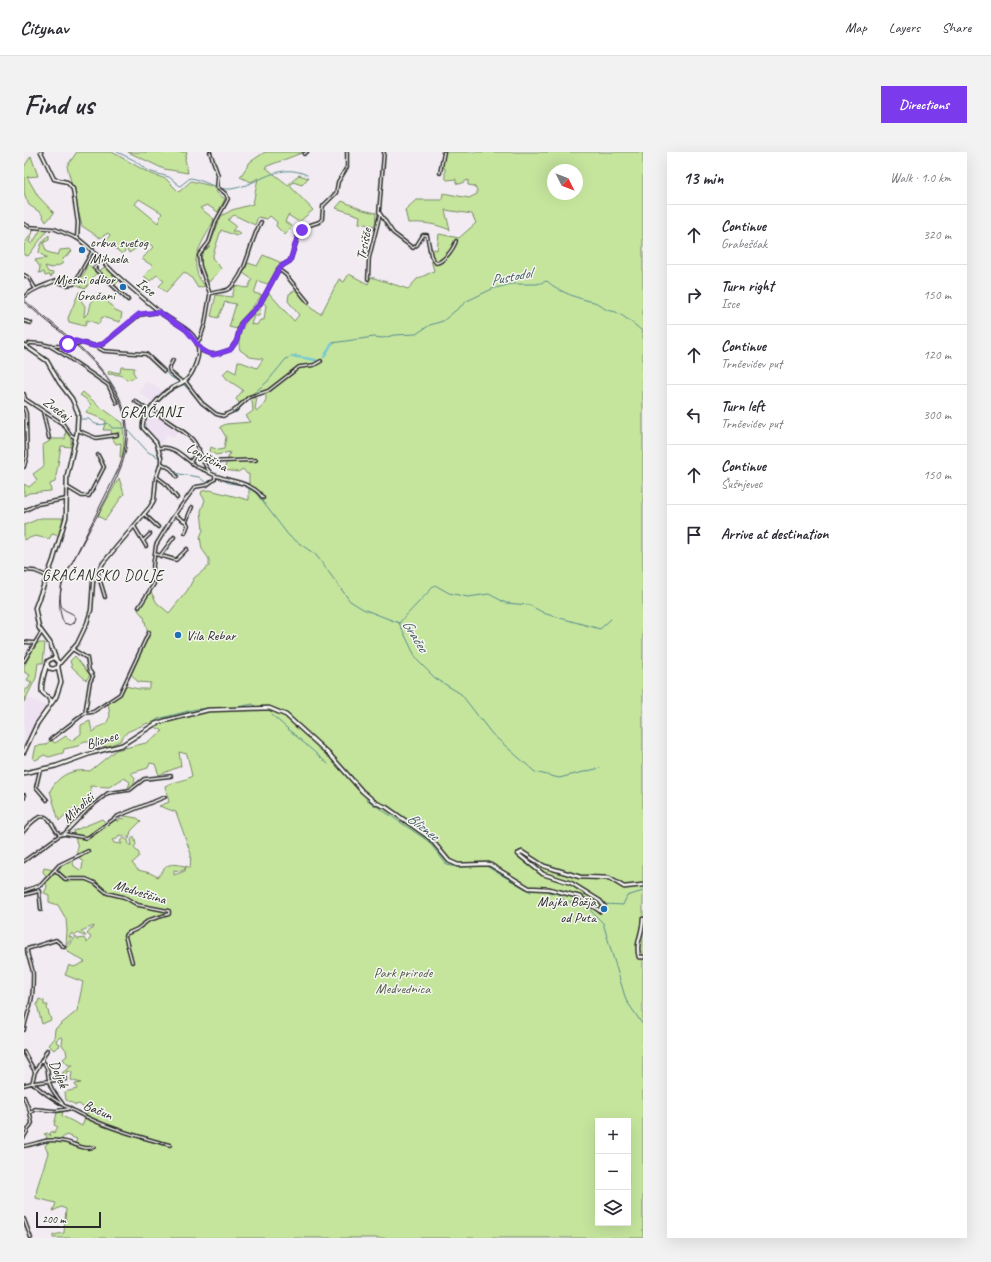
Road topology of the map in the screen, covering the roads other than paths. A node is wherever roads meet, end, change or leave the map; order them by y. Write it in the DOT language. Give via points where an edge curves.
graph roads {
  1 [pos="41,152"];
  2 [pos="210,152"];
  3 [pos="307,152"];
  4 [pos="347,152"];
  5 [pos="384,152"];
  6 [pos="444,152"];
  7 [pos="304,154"];
  8 [pos="440,173"];
  9 [pos="380,214"];
  10 [pos="261,222"];
  11 [pos="24,224"];
  12 [pos="76,238"];
  13 [pos="456,241"];
  14 [pos="93,250"];
  15 [pos="102,260"];
  16 [pos="278,269"];
  17 [pos="24,275"];
  18 [pos="368,279"];
  19 [pos="35,288"];
  20 [pos="210,294"];
  21 [pos="24,297"];
  22 [pos="128,300"];
  23 [pos="308,302"];
  24 [pos="159,312"];
  25 [pos="24,321"];
  26 [pos="31,323"];
  27 [pos="197,342"];
  28 [pos="25,345"];
  29 [pos="50,346"];
  30 [pos="96,346"];
  31 [pos="198,347"];
  32 [pos="203,351"];
  33 [pos="198,352"];
  34 [pos="173,360"];
  35 [pos="321,361"];
  36 [pos="164,372"];
  37 [pos="184,382"];
  38 [pos="24,394"];
  39 [pos="25,400"];
  40 [pos="135,401"];
  41 [pos="118,403"];
  42 [pos="24,408"];
  43 [pos="152,408"];
  44 [pos="149,410"];
  45 [pos="44,412"];
  46 [pos="77,430"];
  47 [pos="117,435"];
  48 [pos="49,438"];
  49 [pos="76,438"];
  50 [pos="159,448"];
  51 [pos="198,449"];
  52 [pos="98,455"];
  53 [pos="256,460"];
  54 [pos="190,462"];
  55 [pos="203,462"];
  56 [pos="161,463"];
  57 [pos="24,467"];
  58 [pos="211,474"];
  59 [pos="156,476"];
  60 [pos="177,476"];
  61 [pos="215,476"];
  62 [pos="67,486"];
  63 [pos="177,498"];
  64 [pos="263,498"];
  65 [pos="68,499"];
  66 [pos="192,507"];
  67 [pos="24,511"];
  68 [pos="144,514"];
  69 [pos="175,515"];
  70 [pos="186,522"];
  71 [pos="134,526"];
  72 [pos="158,527"];
  73 [pos="150,534"];
  74 [pos="185,534"];
  75 [pos="174,537"];
  76 [pos="143,542"];
  77 [pos="146,546"];
  78 [pos="187,549"];
  79 [pos="154,554"];
  80 [pos="160,556"];
  81 [pos="24,570"];
  82 [pos="97,573"];
  83 [pos="48,576"];
  84 [pos="105,597"];
  85 [pos="139,607"];
  86 [pos="149,632"];
  87 [pos="41,633"];
  88 [pos="24,642"];
  89 [pos="34,643"];
  90 [pos="72,649"];
  91 [pos="52,651"];
  92 [pos="50,659"];
  93 [pos="57,659"];
  94 [pos="64,659"];
  95 [pos="24,661"];
  96 [pos="47,664"];
  97 [pos="58,666"];
  98 [pos="56,698"];
  99 [pos="50,699"];
  100 [pos="51,706"];
  101 [pos="85,713"];
  102 [pos="51,739"];
  103 [pos="24,752"];
  104 [pos="40,770"];
  105 [pos="24,773"];
  106 [pos="171,776"];
  107 [pos="24,795"];
  108 [pos="165,797"];
  109 [pos="24,798"];
  110 [pos="47,800"];
  111 [pos="24,831"];
  112 [pos="64,834"];
  113 [pos="60,835"];
  114 [pos="88,851"];
  115 [pos="24,861"];
  116 [pos="55,870"];
  117 [pos="643,885"];
  118 [pos="24,891"];
  119 [pos="24,894"];
  120 [pos="41,910"];
  121 [pos="643,920"];
  122 [pos="24,947"];
  123 [pos="64,947"];
  124 [pos="27,949"];
  125 [pos="643,957"];
  126 [pos="132,962"];
  127 [pos="24,1030"];
  128 [pos="47,1050"];
  129 [pos="24,1052"];
  130 [pos="42,1060"];
  131 [pos="35,1072"];
  132 [pos="66,1079"];
  133 [pos="50,1082"];
  134 [pos="32,1084"];
  135 [pos="24,1085"];
  136 [pos="24,1097"];
  137 [pos="64,1106"];
  138 [pos="68,1108"];
  139 [pos="30,1113"];
  140 [pos="24,1137"];
  141 [pos="170,1145"];
  142 [pos="24,1146"];
  143 [pos="94,1147"];
  144 [pos="24,1219"];
  145 [pos="31,1238"];
  1 -- 12 [label="street" via="54,178 67,182 72,188 78,223"];
  2 -- 20 [label="street" via="218,175 217,187 228,199 216,221 209,242 199,255 200,266"];
  3 -- 7 [label="street"];
  4 -- 16 [label="street" via="346,169 338,182 336,195 323,206 322,219 302,230 290,261"];
  5 -- 9 [label="street, Trsišče"];
  6 -- 8 [label="street"];
  9 -- 13 [label="street" via="393,233 410,247 416,246 423,235 427,235 432,258 436,263 446,257"];
  9 -- 18 [label="street, Trsišče" via="369,258"];
  10 -- 20 [label="street" via="244,269 232,286 228,290"];
  11 -- 12 [label="street" via="30,227 55,229"];
  12 -- 14 [label="street, Isce"];
  14 -- 15 [label="street, Isce"];
  14 -- 19 [label="street" via="74,284 67,285 56,281"];
  15 -- 22 [label="street, Isce" via="94,268"];
  15 -- 24 [label="street, Isce"];
  16 -- 23 [label="street"];
  16 -- 32 [label="street" via="260,304 240,324 237,340 232,349 215,355"];
  17 -- 19 [label="street"];
  19 -- 21 [label="street"];
  20 -- 27 [label="street" via="205,324"];
  24 -- 27 [label="street, Isce" via="186,330"];
  24 -- 30 [label="street" via="139,314 108,341"];
  25 -- 26 [label="street"];
  27 -- 31 [label="street"];
  28 -- 29 [label="street" via="32,343"];
  28 -- 46 [label="main road" via="47,361 72,399 78,413"];
  29 -- 30 [label="street" via="73,345 80,342"];
  29 -- 41 [label="street" via="108,386"];
  30 -- 36 [label="street" via="99,350 145,354"];
  31 -- 32 [label="street"];
  31 -- 33 [label="street"];
  32 -- 33 [label="street"];
  33 -- 37 [label="street" via="192,370"];
  34 -- 37 [label="street" via="170,372"];
  35 -- 37 [label="street" via="314,365 299,367 268,391 248,398 233,412 223,416 202,403"];
  37 -- 43 [label="street" via="167,391"];
  38 -- 39 [label="street"];
  39 -- 45 [label="street, Zvečaj"];
  40 -- 44 [label="street"];
  42 -- 57 [label="street, Zvečaj" via="27,456"];
  43 -- 44 [label="street"];
  43 -- 51 [label="street" via="191,438"];
  44 -- 50 [label="street" via="144,416 143,426"];
  45 -- 48 [label="street"];
  45 -- 49 [label="street, Zvečaj" via="63,424"];
  46 -- 47 [label="street" via="96,438"];
  46 -- 49 [label="main road"];
  49 -- 62 [label="main road" via="67,473"];
  50 -- 54 [label="street, Lonjščina" via="164,447 180,454"];
  50 -- 56 [label="street"];
  51 -- 54 [label="street"];
  51 -- 55 [label="street"];
  52 -- 62 [label="street" via="104,467 89,496 82,496"];
  53 -- 55 [label="street"];
  54 -- 58 [label="street, Lonjščina"];
  55 -- 58 [label="street"];
  56 -- 59 [label="street"];
  56 -- 60 [label="street"];
  58 -- 61 [label="street, Lonjščina"];
  59 -- 63 [label="street"];
  59 -- 68 [label="street" via="154,500"];
  61 -- 64 [label="street, Lonjščina" via="246,484 258,491"];
  61 -- 69 [label="street" via="211,483 196,486"];
  62 -- 65 [label="main road"];
  65 -- 67 [label="street" via="38,504"];
  65 -- 83 [label="main road" via="62,532"];
  66 -- 70 [label="street"];
  68 -- 71 [label="street"];
  68 -- 72 [label="street"];
  69 -- 70 [label="street"];
  69 -- 79 [label="street" via="156,545"];
  70 -- 74 [label="street" via="188,525"];
  71 -- 76 [label="street"];
  71 -- 82 [label="street"];
  73 -- 76 [label="street"];
  75 -- 80 [label="street"];
  76 -- 77 [label="street"];
  78 -- 80 [label="street" via="176,560"];
  79 -- 80 [label="street"];
  79 -- 85 [label="street" via="154,584"];
  81 -- 83 [label="street"];
  82 -- 84 [label="street"];
  82 -- 90 [label="street" via="92,585 92,607 88,621"];
  83 -- 87 [label="main road" via="35,608 36,621"];
  86 -- 101 [label="street" via="122,692 93,712"];
  87 -- 89 [label="street"];
  87 -- 91 [label="main road"];
  88 -- 89 [label="street"];
  89 -- 95 [label="street"];
  90 -- 94 [label="street"];
  90 -- 101 [label="street" via="87,658 88,670 93,676"];
  91 -- 92 [label="main road"];
  91 -- 93 [label="main road"];
  92 -- 93 [label="main road"];
  92 -- 96 [label="main road"];
  93 -- 94 [label="street"];
  93 -- 97 [label="main road"];
  94 -- 97 [label="street"];
  96 -- 97 [label="main road" via="50,669"];
  96 -- 99 [label="main road" via="41,690"];
  97 -- 98 [label="main road" via="60,682"];
  98 -- 99 [label="main road"];
  98 -- 100 [label="main road"];
  99 -- 100 [label="main road"];
  100 -- 103 [label="main road" via="37,724"];
  101 -- 102 [label="street"];
  104 -- 105 [label="main road, Bliznec"];
  104 -- 110 [label="street" via="36,787"];
  104 -- 117 [label="main road, Bliznec" via="122,745 164,721 208,710 269,708 286,715 331,756 362,791 430,838 450,861 458,865 489,864 530,888 580,897 598,911 603,909 603,905 571,883 543,874 518,854 522,852 544,866 580,877 609,878 624,887"];
  106 -- 112 [label="street, Miholići" via="144,779 130,790 108,794 88,809"];
  107 -- 109 [label="street"];
  108 -- 112 [label="street, Miholići" via="118,816 87,838"];
  111 -- 113 [label="street" via="33,820 42,817 49,820"];
  112 -- 113 [label="street, Miholići"];
  113 -- 115 [label="street, Miholići"];
  114 -- 116 [label="street" via="65,861"];
  116 -- 118 [label="street" via="41,885"];
  116 -- 126 [label="street, Medveščina" via="65,879 86,879 107,893 124,897 138,905 169,911 169,914 149,920 126,934"];
  119 -- 120 [label="street" via="39,891"];
  121 -- 125 [label="main road" via="637,946 638,957"];
  122 -- 124 [label="street"];
  123 -- 124 [label="street" via="56,940"];
  124 -- 127 [label="street" via="33,974 33,989"];
  128 -- 130 [label="street, Doljek"];
  129 -- 131 [label="street"];
  130 -- 131 [label="street"];
  130 -- 133 [label="street, Doljek" via="46,1064"];
  131 -- 134 [label="street"];
  132 -- 133 [label="street"];
  133 -- 134 [label="street"];
  133 -- 137 [label="street, Doljek" via="54,1093"];
  134 -- 135 [label="street"];
  134 -- 137 [label="street, Bačun"];
  136 -- 139 [label="street"];
  137 -- 138 [label="street, Bačun"];
  138 -- 139 [label="street" via="56,1111 35,1109"];
  138 -- 141 [label="street, Bačun" via="130,1135"];
  139 -- 140 [label="street" via="32,1123"];
  142 -- 143 [label="street" via="47,1140 62,1141 88,1150"];
  144 -- 145 [label="street"];
}
